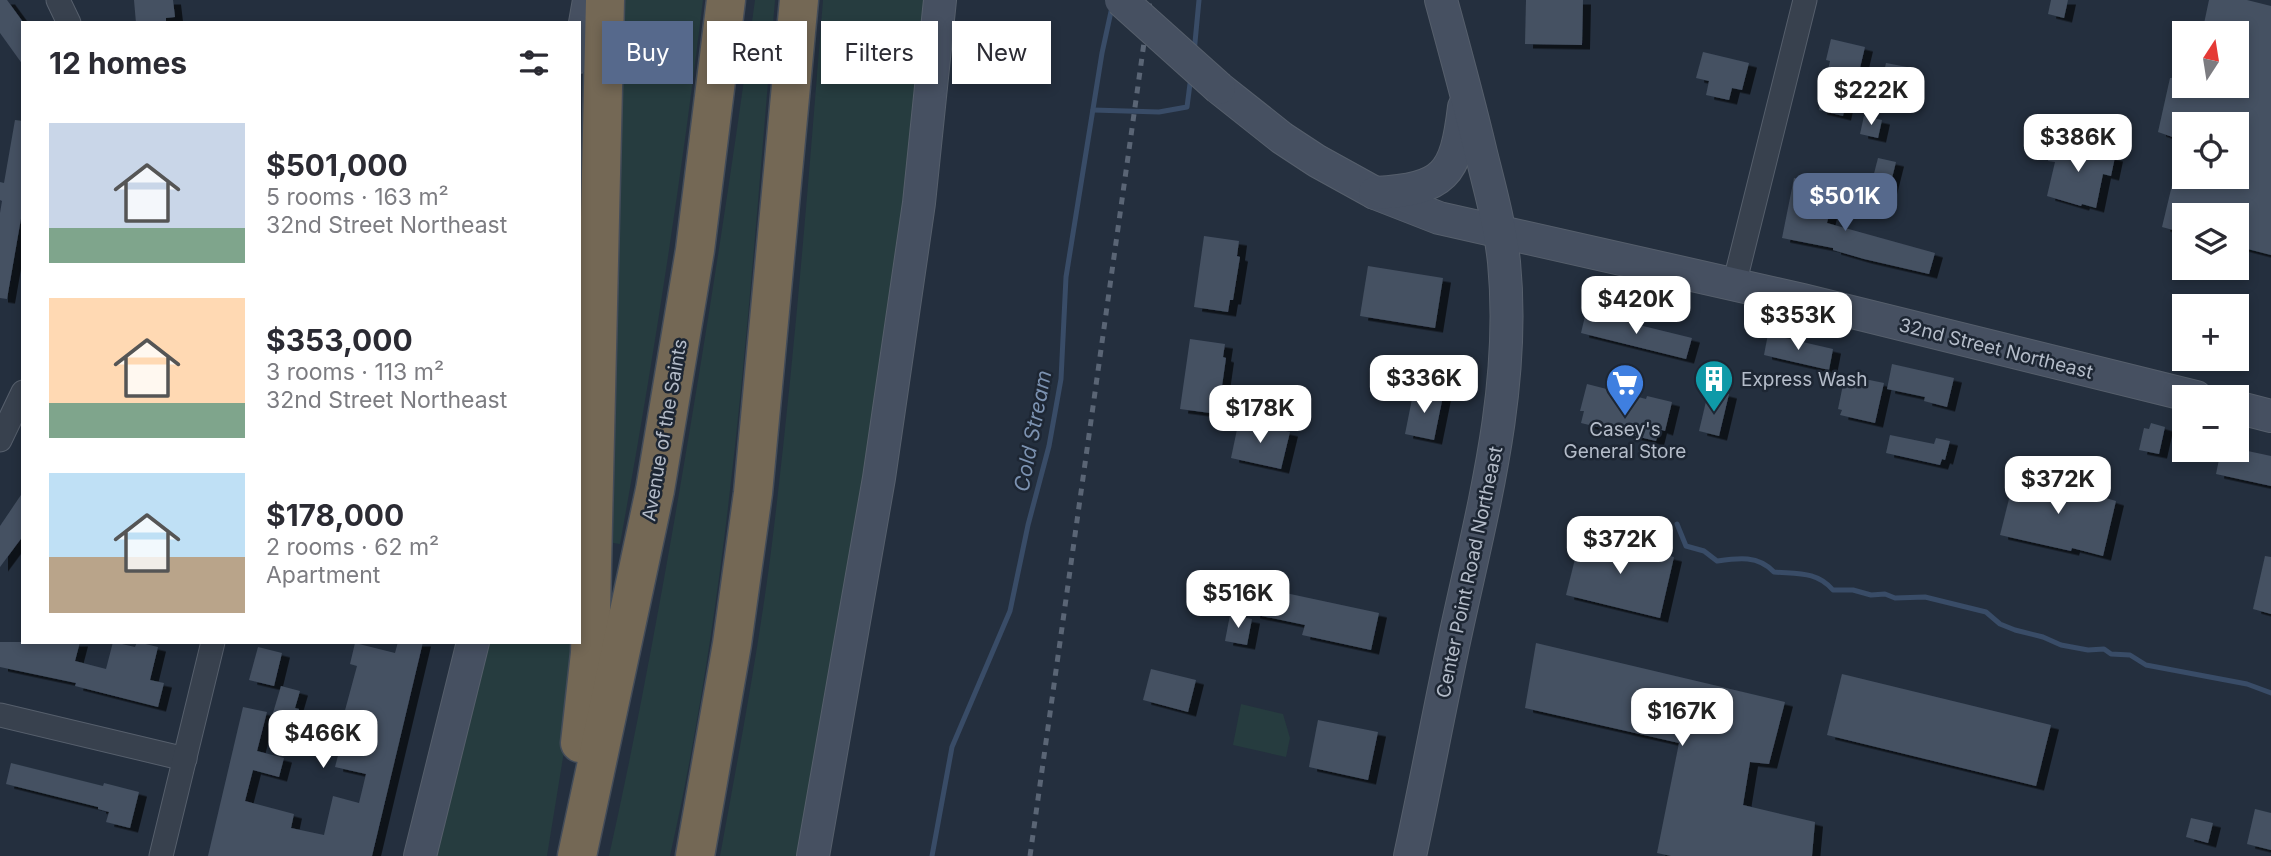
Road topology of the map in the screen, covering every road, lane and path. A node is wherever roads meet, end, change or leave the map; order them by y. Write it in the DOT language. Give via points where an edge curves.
graph roads {
  1 [pos="58,0"];
  2 [pos="589,0"];
  3 [pos="605,0"];
  4 [pos="726,0"];
  5 [pos="799,0"];
  6 [pos="940,0"];
  7 [pos="1121,0"];
  8 [pos="1441,0"];
  9 [pos="1805,0"];
  10 [pos="68,21"];
  11 [pos="581,46"];
  12 [pos="1466,88"];
  13 [pos="1375,193"];
  14 [pos="1500,233"];
  15 [pos="1734,285"];
  16 [pos="2172,391"];
  17 [pos="21,396"];
  18 [pos="2249,410"];
  19 [pos="2271,416"];
  20 [pos="0,440"];
  21 [pos="213,644"];
  22 [pos="473,644"];
  23 [pos="0,715"];
  24 [pos="185,759"];
  25 [pos="161,856"];
  26 [pos="420,856"];
  27 [pos="566,856"];
  28 [pos="577,856"];
  29 [pos="695,856"];
  30 [pos="813,856"];
  31 [pos="1410,856"];
  1 -- 10 [label="street"];
  2 -- 11 [label="main road"];
  3 -- 27 [label="highway" via="590,653"];
  4 -- 28 [label="highway, Avenue of the Saints" via="695,250 655,490"];
  5 -- 29 [label="highway" via="753,493"];
  6 -- 30 [label="main road" via="919,203 879,478"];
  7 -- 13 [label="main road, 32nd Street Northeast, bridge" via="1282,138"];
  8 -- 12 [label="main road, Center Point Road Northeast"];
  9 -- 15 [label="street"];
  12 -- 13 [label="main road" via="1457,152 1446,171 1425,186"];
  12 -- 14 [label="main road, Center Point Road Northeast"];
  13 -- 14 [label="main road, 32nd Street Northeast" via="1439,218"];
  14 -- 15 [label="main road, 32nd Street Northeast"];
  14 -- 31 [label="main road, Center Point Road Northeast" via="1505,356 1493,465"];
  15 -- 16 [label="main road, 32nd Street Northeast"];
  17 -- 20 [label="street"];
  18 -- 19 [label="main road"];
  21 -- 24 [label="street"];
  22 -- 26 [label="main road"];
  23 -- 24 [label="street"];
  24 -- 25 [label="street"];
}
